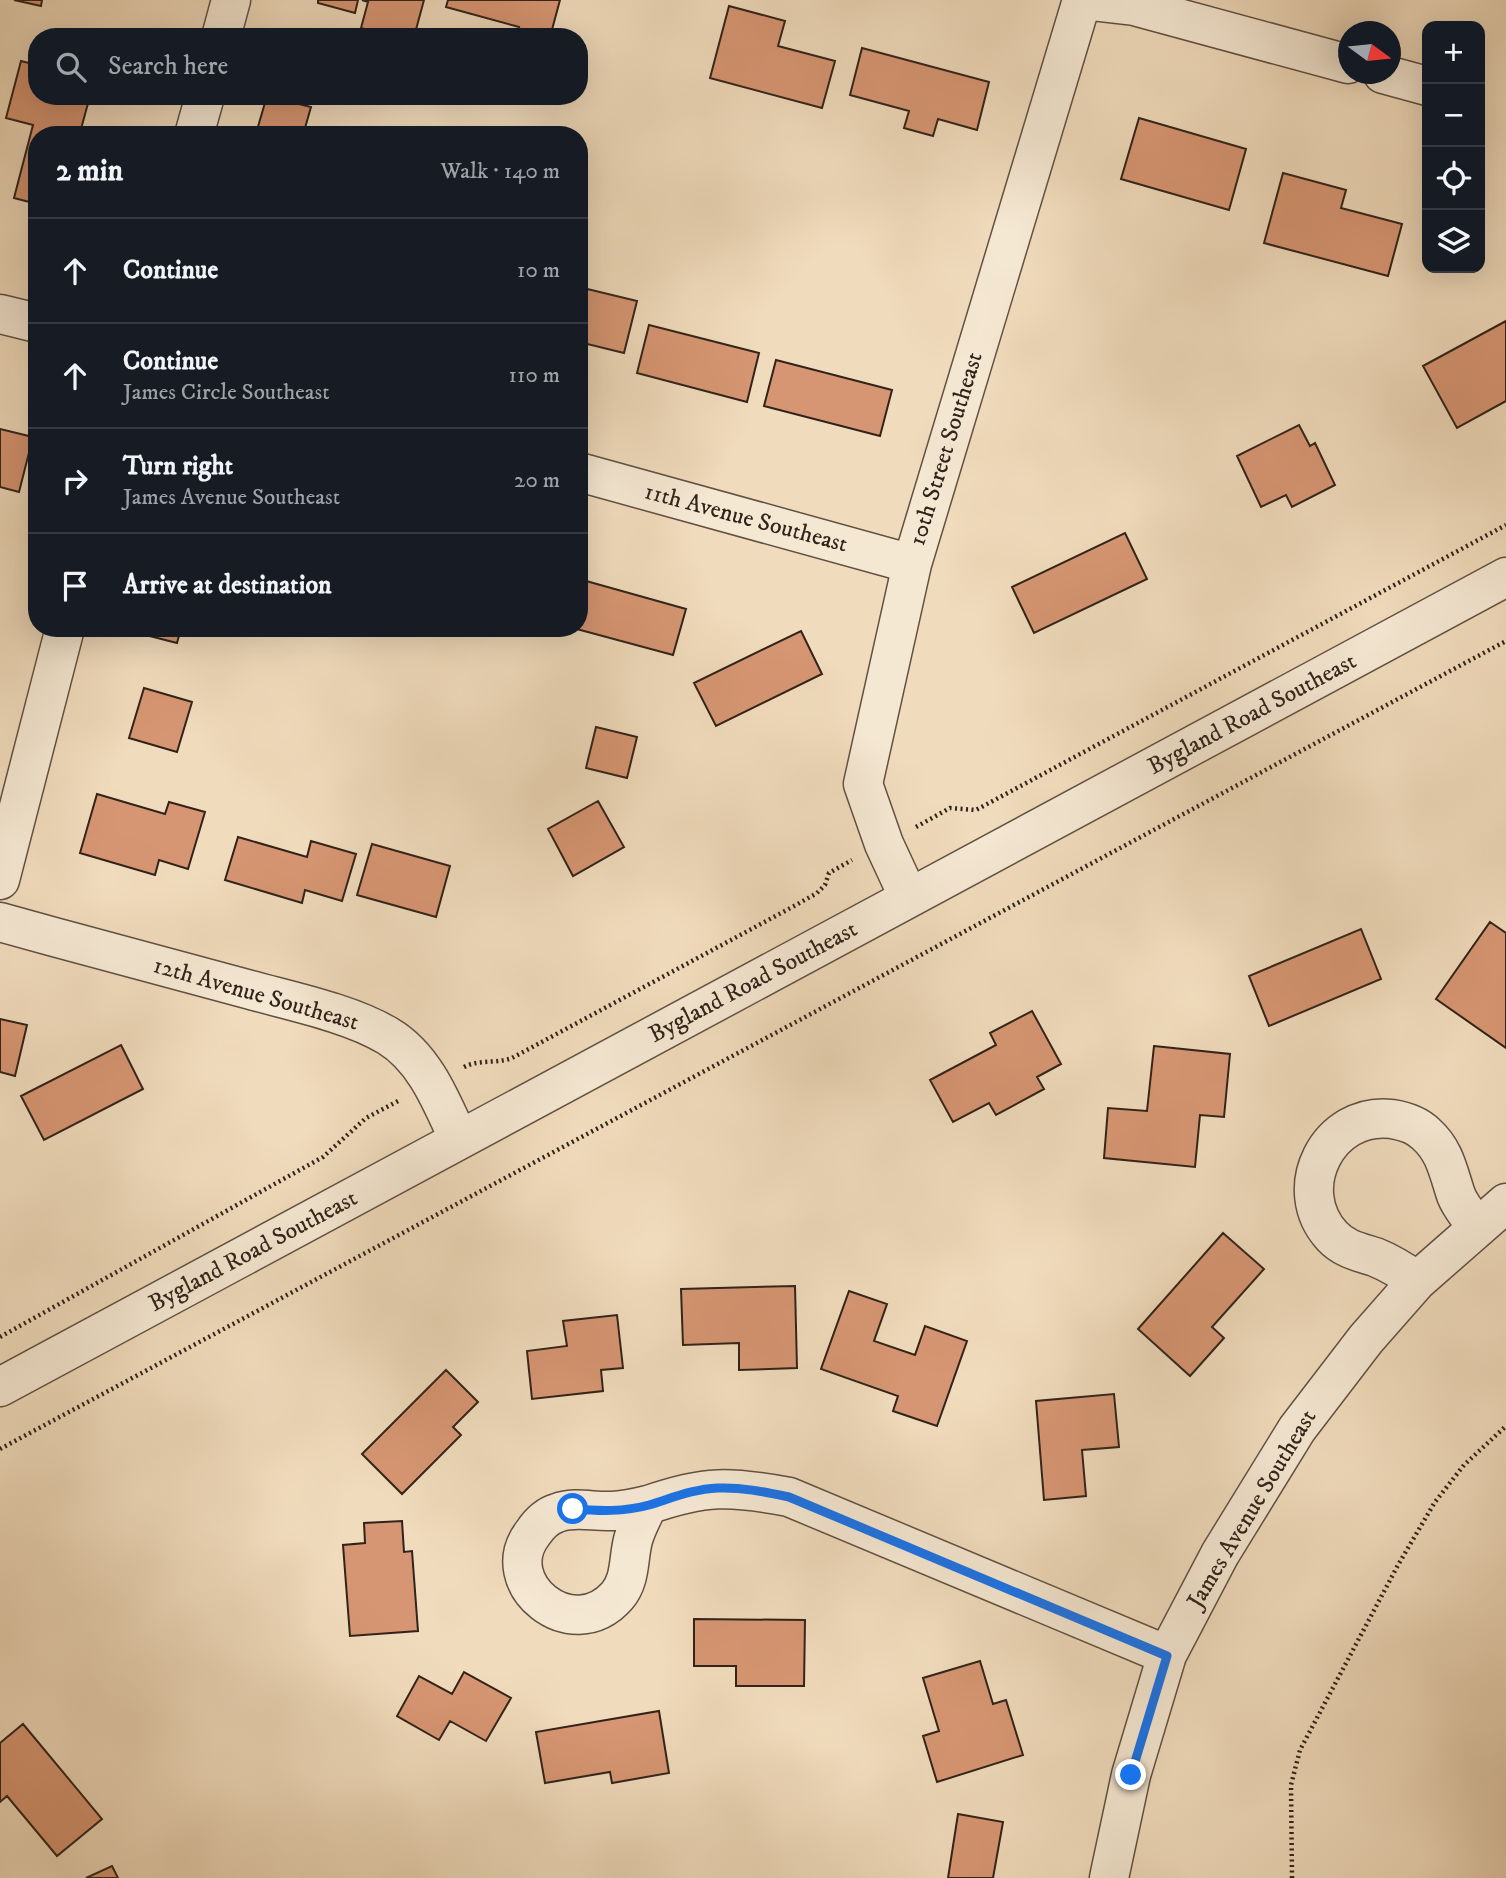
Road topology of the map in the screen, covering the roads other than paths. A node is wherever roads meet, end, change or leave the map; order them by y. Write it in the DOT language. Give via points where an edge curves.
graph roads {
  1 [pos="231,0"];
  2 [pos="1082,0"];
  3 [pos="223,28"];
  4 [pos="1338,61"];
  5 [pos="1401,79"];
  6 [pos="1422,85"];
  7 [pos="202,105"];
  8 [pos="197,126"];
  9 [pos="0,314"];
  10 [pos="28,321"];
  11 [pos="588,474"];
  12 [pos="912,564"];
  13 [pos="1506,577"];
  14 [pos="63,637"];
  15 [pos="0,880"];
  16 [pos="909,898"];
  17 [pos="0,922"];
  18 [pos="458,1140"];
  19 [pos="1506,1203"];
  20 [pos="1476,1226"];
  21 [pos="1417,1281"];
  22 [pos="0,1387"];
  23 [pos="648,1505"];
  24 [pos="1167,1656"];
  25 [pos="1109,1878"];
  1 -- 3 [label="street"];
  2 -- 4 [label="street" via="1134,6"];
  2 -- 12 [label="street, 10th Street Southeast"];
  5 -- 6 [label="street"];
  7 -- 8 [label="street"];
  9 -- 10 [label="street"];
  11 -- 12 [label="street, 11th Avenue Southeast"];
  12 -- 16 [label="street, 10th Street Southeast" via="863,784"];
  13 -- 16 [label="street, Bygland Road Southeast"];
  14 -- 15 [label="street"];
  16 -- 18 [label="street, Bygland Road Southeast"];
  17 -- 18 [label="street, 12th Avenue Southeast" via="302,1004 389,1036 411,1055 432,1084"];
  18 -- 22 [label="street, Bygland Road Southeast"];
  19 -- 20 [label="street, James Avenue Southeast"];
  20 -- 21 [label="street, James Avenue Southeast"];
  20 -- 21 [label="street" via="1457,1198 1439,1147 1423,1131 1402,1121 1379,1118 1358,1122 1338,1134 1323,1151 1314,1173 1313,1196 1320,1218 1333,1237 1351,1251 1398,1268"];
  21 -- 24 [label="street, James Avenue Southeast" via="1297,1429 1220,1554"];
  23 -- 24 [label="street" via="681,1493 717,1488 789,1497"];
  24 -- 25 [label="street, James Avenue Southeast" via="1131,1775"];
}
